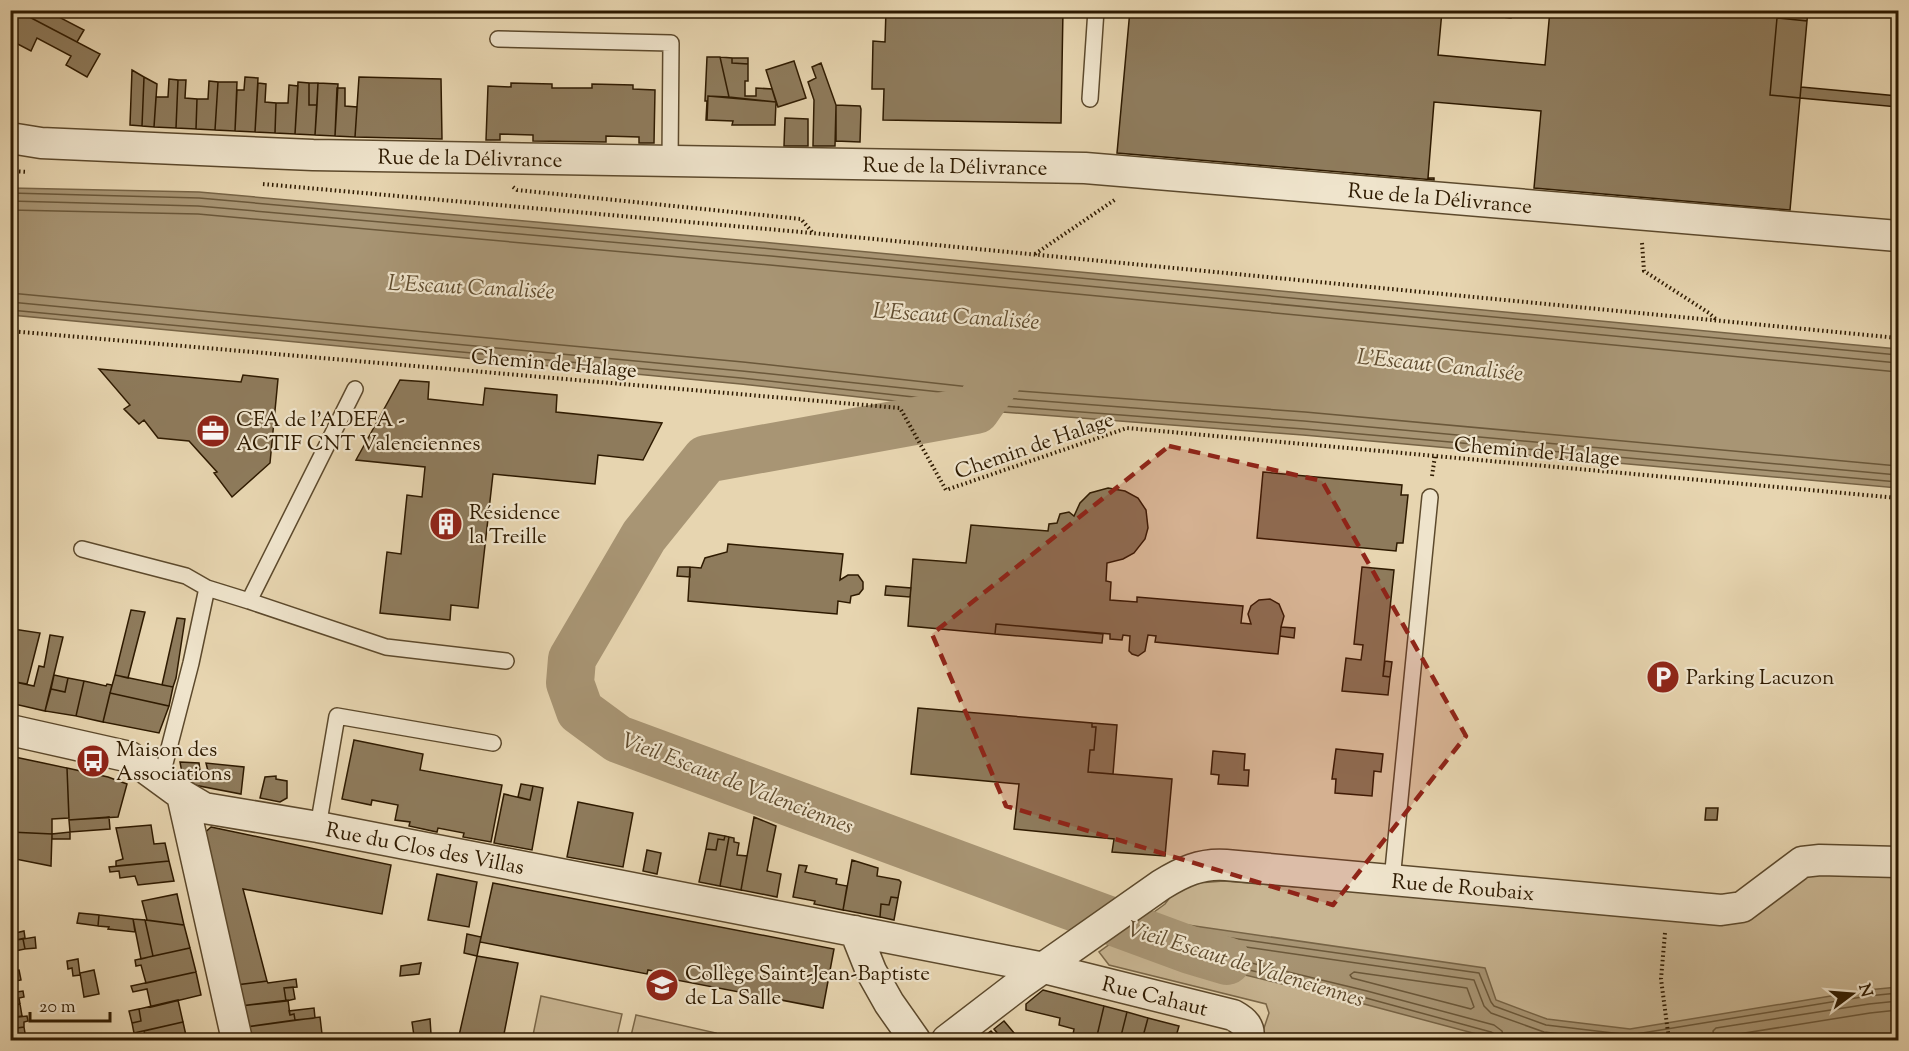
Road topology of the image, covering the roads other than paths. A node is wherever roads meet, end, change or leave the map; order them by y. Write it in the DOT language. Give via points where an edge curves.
graph roads {
  1 [pos="1096,10"];
  2 [pos="498,39"];
  3 [pos="1090,99"];
  4 [pos="10,138"];
  5 [pos="670,162"];
  6 [pos="1899,236"];
  7 [pos="356,389"];
  8 [pos="1430,497"];
  9 [pos="82,549"];
  10 [pos="207,588"];
  11 [pos="249,601"];
  12 [pos="506,661"];
  13 [pos="10,730"];
  14 [pos="493,742"];
  15 [pos="171,787"];
  16 [pos="318,827"];
  17 [pos="1899,862"];
  18 [pos="1392,880"];
  19 [pos="855,931"];
  20 [pos="1044,968"];
  21 [pos="237,1041"];
  22 [pos="915,1041"];
  23 [pos="947,1041"];
  24 [pos="1248,1041"];
  1 -- 3 [label="lane"];
  2 -- 5 [label="lane" via="671,43"];
  4 -- 5 [label="street, Rue de la Délivrance" via="41,143 313,156"];
  5 -- 6 [label="street, Rue de la Délivrance" via="1113,169"];
  7 -- 11 [label="lane"];
  8 -- 18 [label="lane"];
  9 -- 10 [label="lane" via="186,576"];
  10 -- 11 [label="lane"];
  10 -- 15 [label="lane"];
  11 -- 12 [label="lane" via="386,647"];
  13 -- 15 [label="street, Rue du Clos des Villas" via="123,754"];
  14 -- 16 [label="lane" via="337,716"];
  15 -- 16 [label="street, Rue du Clos des Villas" via="204,808"];
  15 -- 21 [label="street"];
  16 -- 19 [label="street, Rue du Clos des Villas"];
  17 -- 18 [label="street, Rue de Roubaix" via="1802,862 1742,907 1721,910"];
  18 -- 20 [label="street, Rue de Roubaix" via="1212,864 1190,869 1161,885"];
  19 -- 20 [label="street, Rue du Clos des Villas"];
  19 -- 22 [label="street" via="871,972"];
  20 -- 23 [label="street"];
  20 -- 24 [label="street, Rue Cahaut" via="1233,1015 1247,1026"];
}
